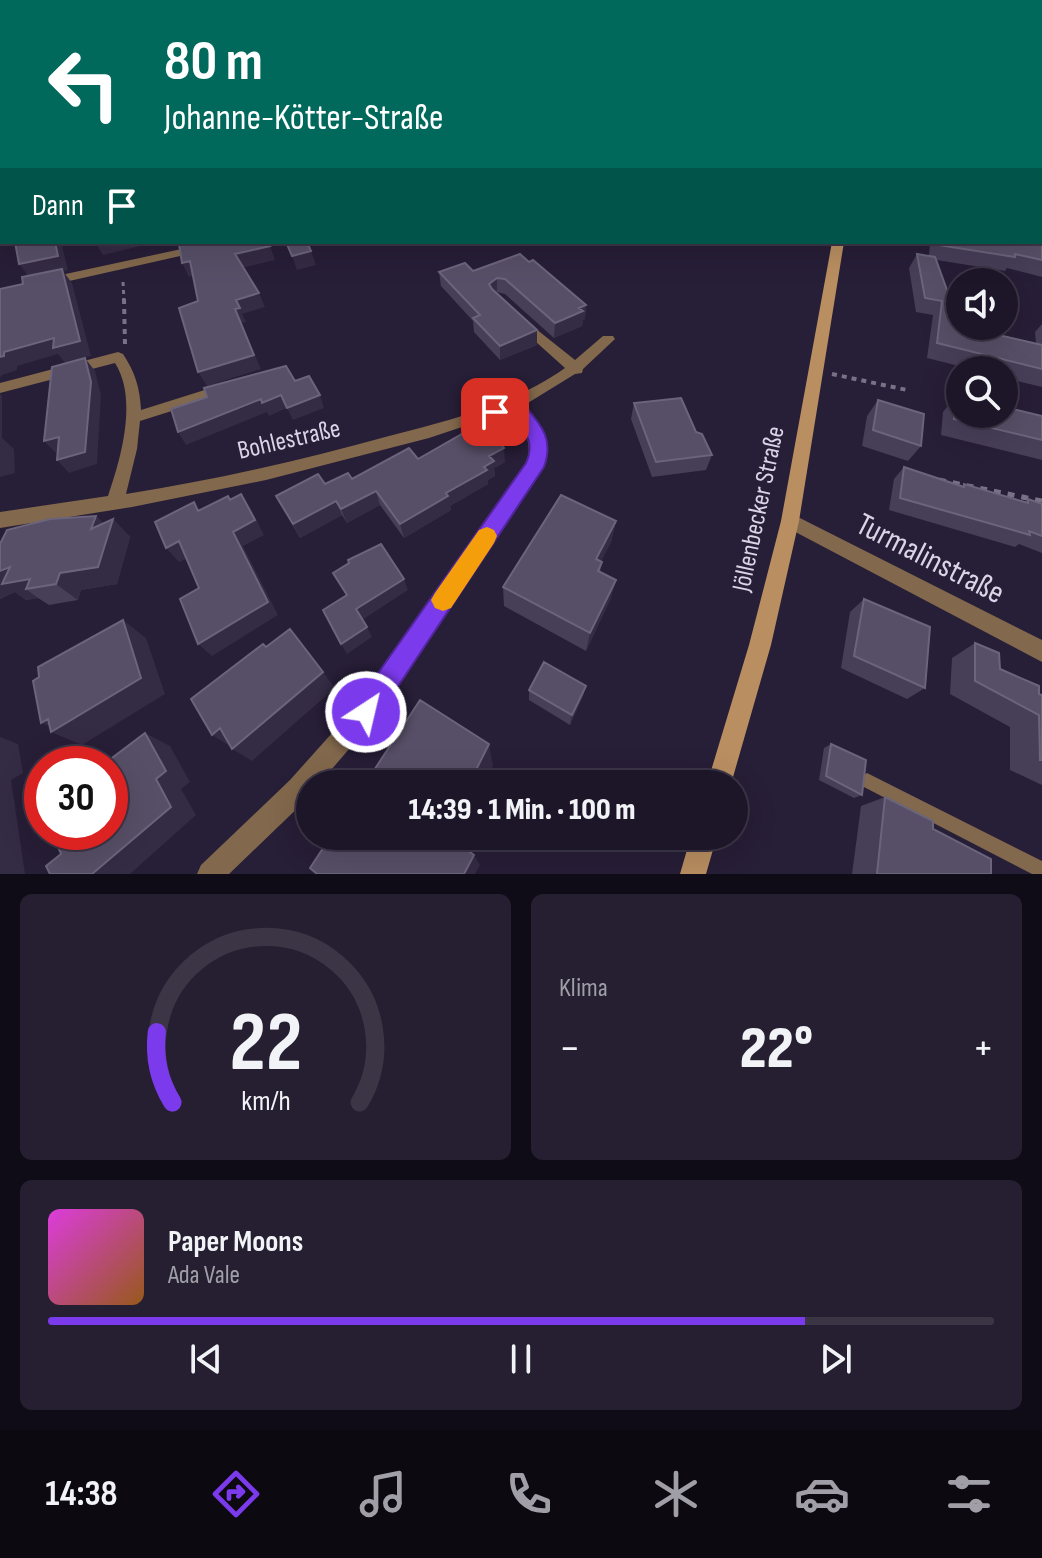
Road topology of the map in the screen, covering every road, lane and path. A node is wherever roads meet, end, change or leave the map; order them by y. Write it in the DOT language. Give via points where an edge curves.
graph roads {
  1 [pos="220,244"];
  2 [pos="838,244"];
  3 [pos="123,265"];
  4 [pos="28,286"];
  5 [pos="510,309"];
  6 [pos="608,339"];
  7 [pos="118,357"];
  8 [pos="577,370"];
  9 [pos="818,370"];
  10 [pos="245,382"];
  11 [pos="0,388"];
  12 [pos="907,390"];
  13 [pos="514,405"];
  14 [pos="133,418"];
  15 [pos="934,479"];
  16 [pos="1042,501"];
  17 [pos="114,503"];
  18 [pos="0,520"];
  19 [pos="790,521"];
  20 [pos="1042,651"];
  21 [pos="723,770"];
  22 [pos="867,781"];
  23 [pos="700,850"];
  24 [pos="1042,870"];
  25 [pos="210,874"];
  26 [pos="693,874"];
  1 -- 3 [label="street"];
  2 -- 9 [label="main road, Jöllenbecker Straße"];
  3 -- 4 [label="street"];
  3 -- 7 [label="path" via="125,341"];
  5 -- 8 [label="street"];
  6 -- 8 [label="street, Bohlestraße"];
  7 -- 11 [label="street"];
  7 -- 14 [label="street" via="128,367"];
  8 -- 13 [label="street, Bohlestraße"];
  9 -- 12 [label="path"];
  9 -- 19 [label="main road, Jöllenbecker Straße"];
  10 -- 14 [label="street"];
  13 -- 17 [label="street, Bohlestraße" via="286,469"];
  13 -- 25 [label="street" via="539,436 541,451 534,467 366,712 299,789"];
  14 -- 17 [label="street" via="127,469"];
  15 -- 16 [label="path"];
  17 -- 18 [label="street, Bohlestraße"];
  19 -- 20 [label="street, Turmalinstraße"];
  19 -- 21 [label="main road, Jöllenbecker Straße"];
  22 -- 24 [label="lane"];
  23 -- 26 [label="main road"];
}
